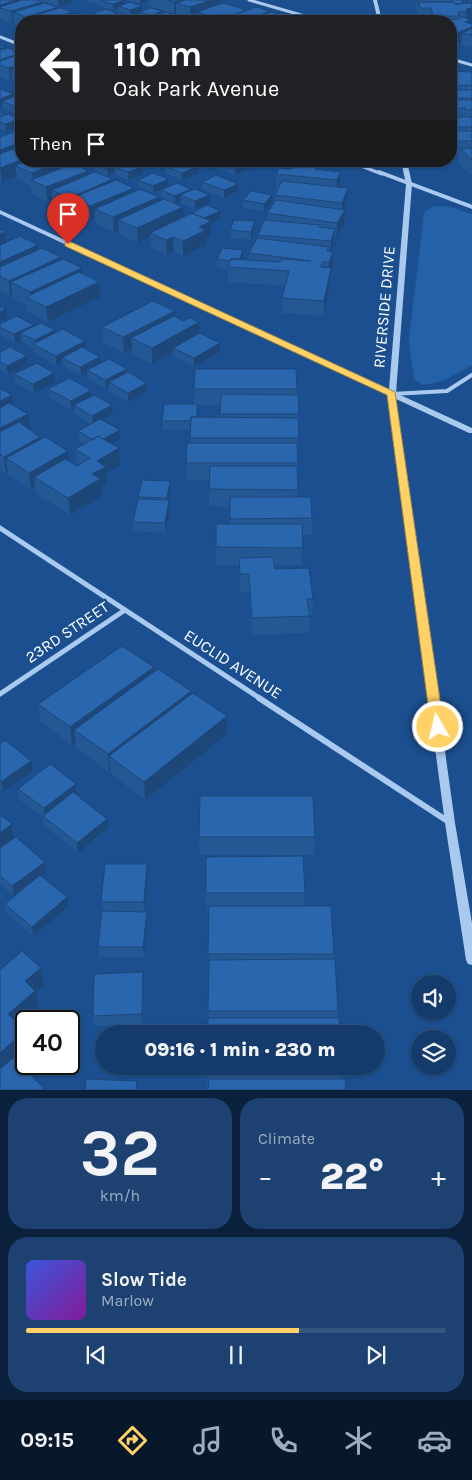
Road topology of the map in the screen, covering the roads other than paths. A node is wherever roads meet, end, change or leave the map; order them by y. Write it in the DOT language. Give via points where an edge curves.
graph roads {
  1 [pos="249,0"];
  2 [pos="375,0"];
  3 [pos="301,15"];
  4 [pos="379,15"];
  5 [pos="0,38"];
  6 [pos="15,43"];
  7 [pos="457,61"];
  8 [pos="472,65"];
  9 [pos="364,167"];
  10 [pos="405,167"];
  11 [pos="409,184"];
  12 [pos="472,207"];
  13 [pos="0,212"];
  14 [pos="472,375"];
  15 [pos="392,394"];
  16 [pos="472,431"];
  17 [pos="0,528"];
  18 [pos="125,610"];
  19 [pos="0,694"];
  20 [pos="450,823"];
  21 [pos="472,960"];
  1 -- 3 [label="street"];
  2 -- 4 [label="street"];
  5 -- 6 [label="street"];
  7 -- 8 [label="street"];
  9 -- 11 [label="street"];
  10 -- 11 [label="street, RIVERSIDE DRIVE"];
  11 -- 12 [label="street"];
  11 -- 15 [label="street, RIVERSIDE DRIVE"];
  13 -- 15 [label="street"];
  14 -- 15 [label="street" via="447,391"];
  15 -- 16 [label="street"];
  15 -- 20 [label="street, RIVERSIDE DRIVE"];
  17 -- 18 [label="street, EUCLID AVENUE"];
  18 -- 19 [label="street, 23RD STREET"];
  18 -- 20 [label="street, EUCLID AVENUE"];
  20 -- 21 [label="street, RIVERSIDE DRIVE"];
}
